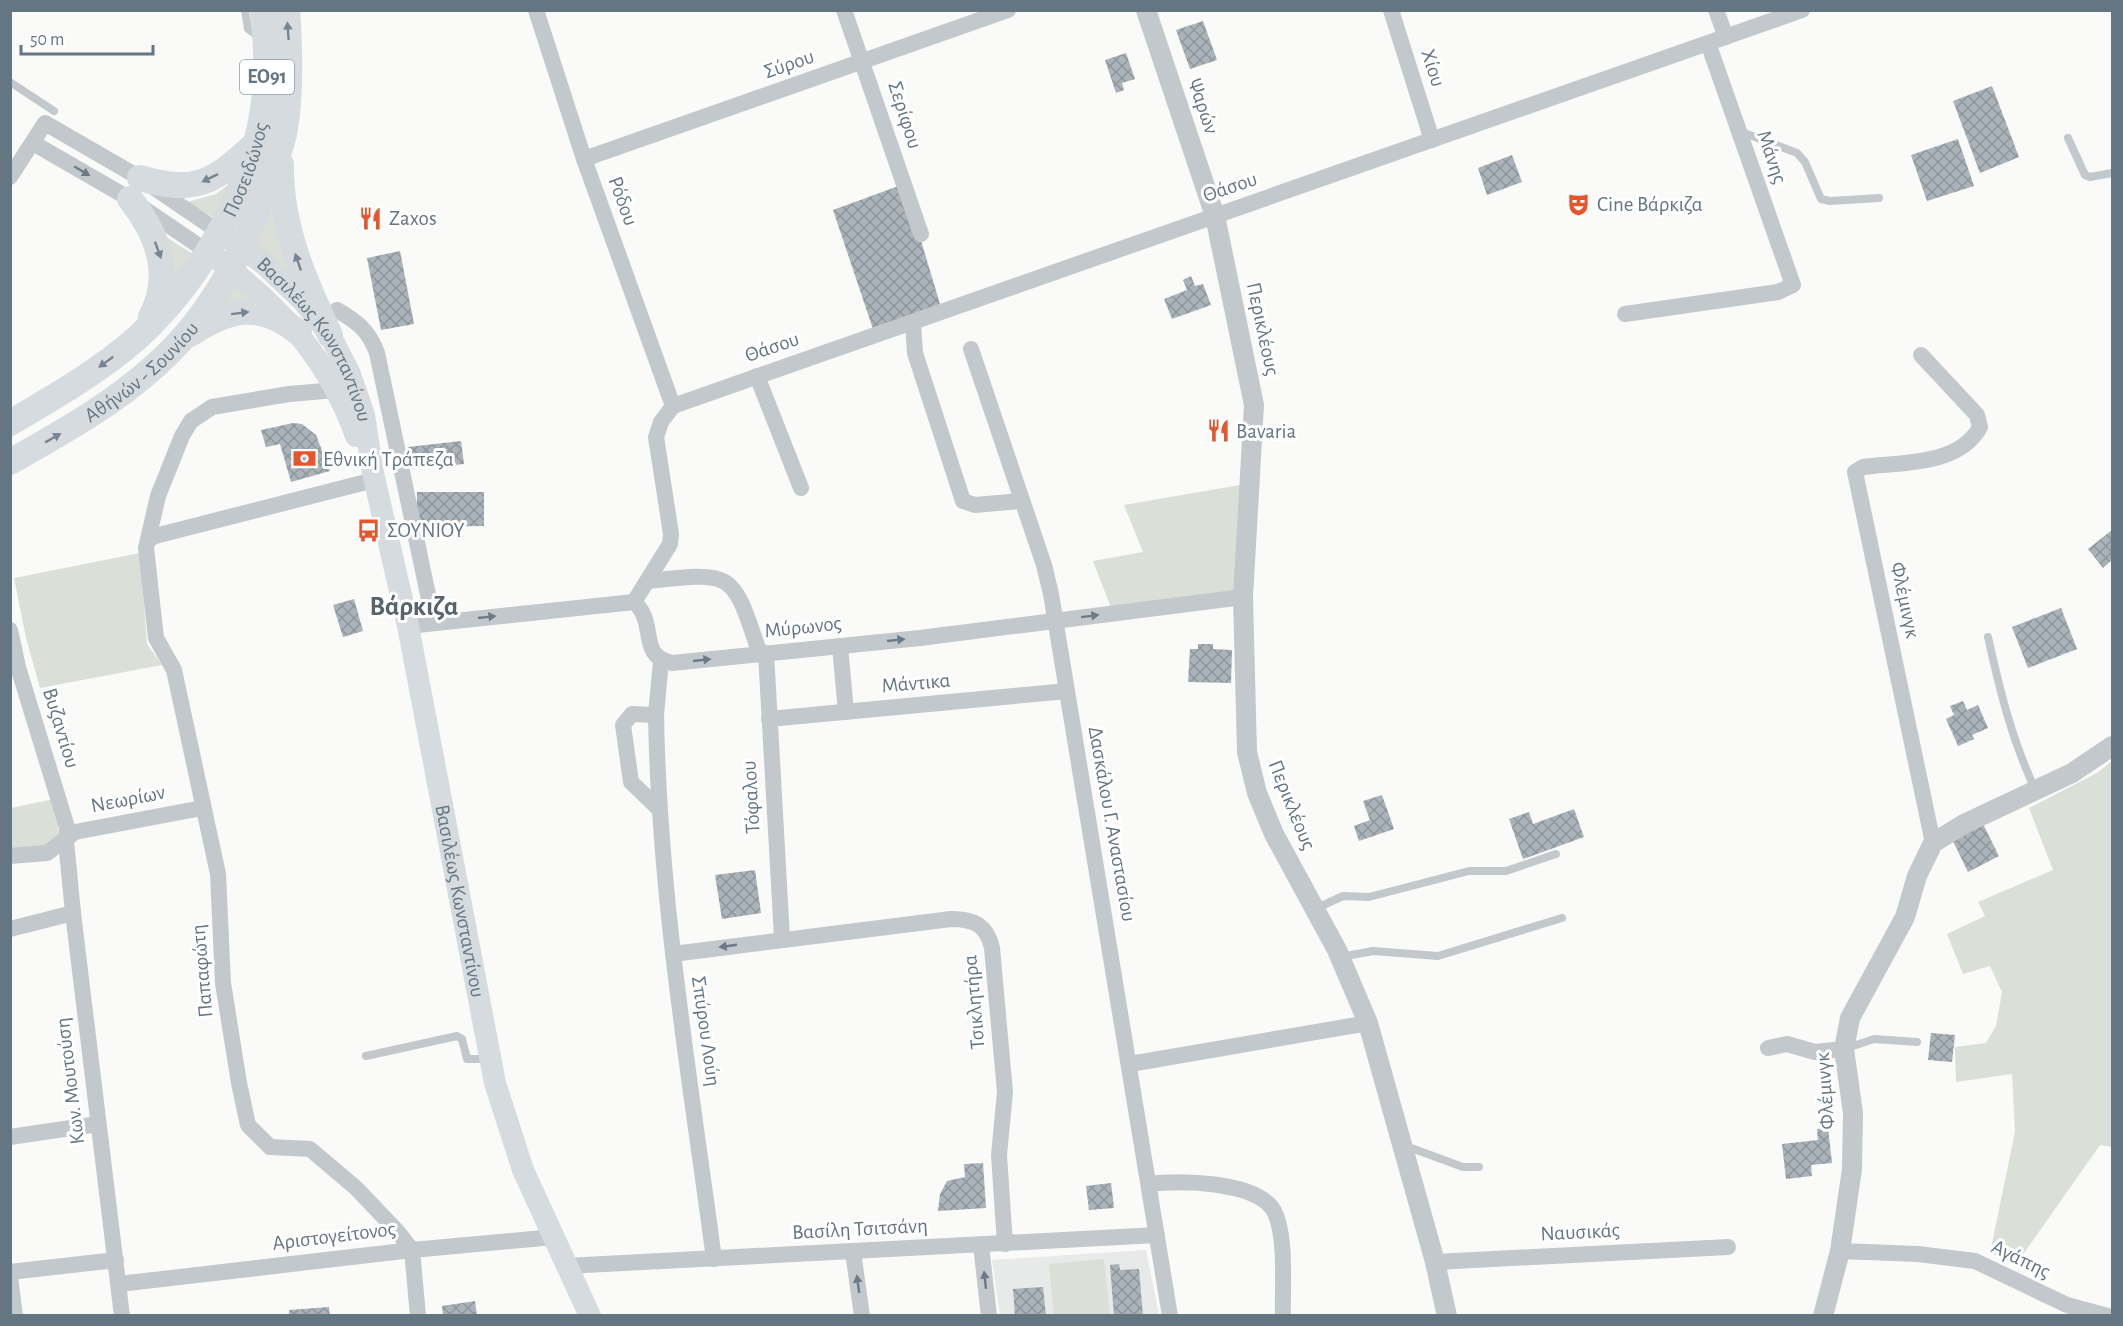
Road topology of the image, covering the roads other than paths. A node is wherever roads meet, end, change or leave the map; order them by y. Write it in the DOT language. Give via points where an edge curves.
graph roads {
  1 [pos="245,10"];
  2 [pos="263,10"];
  3 [pos="287,10"];
  4 [pos="536,10"];
  5 [pos="844,10"];
  6 [pos="1008,10"];
  7 [pos="1146,10"];
  8 [pos="1391,10"];
  9 [pos="1716,10"];
  10 [pos="1802,10"];
  11 [pos="1726,37"];
  12 [pos="266,40"];
  13 [pos="1708,43"];
  14 [pos="863,61"];
  15 [pos="10,82"];
  16 [pos="50,117"];
  17 [pos="1739,131"];
  18 [pos="285,132"];
  19 [pos="2068,138"];
  20 [pos="1432,140"];
  21 [pos="256,142"];
  22 [pos="33,143"];
  23 [pos="584,159"];
  24 [pos="2112,173"];
  25 [pos="10,177"];
  26 [pos="135,189"];
  27 [pos="1879,198"];
  28 [pos="1215,216"];
  29 [pos="921,234"];
  30 [pos="213,242"];
  31 [pos="236,258"];
  32 [pos="337,310"];
  33 [pos="1626,314"];
  34 [pos="913,322"];
  35 [pos="299,333"];
  36 [pos="330,335"];
  37 [pos="135,339"];
  38 [pos="971,349"];
  39 [pos="1921,355"];
  40 [pos="157,365"];
  41 [pos="757,376"];
  42 [pos="336,390"];
  43 [pos="674,406"];
  44 [pos="10,423"];
  45 [pos="10,462"];
  46 [pos="373,477"];
  47 [pos="801,488"];
  48 [pos="1022,501"];
  49 [pos="148,540"];
  50 [pos="648,581"];
  51 [pos="1243,597"];
  52 [pos="634,602"];
  53 [pos="1055,621"];
  54 [pos="434,623"];
  55 [pos="408,626"];
  56 [pos="10,630"];
  57 [pos="1988,637"];
  58 [pos="840,646"];
  59 [pos="763,653"];
  60 [pos="661,661"];
  61 [pos="1067,691"];
  62 [pos="846,712"];
  63 [pos="656,715"];
  64 [pos="769,719"];
  65 [pos="2112,746"];
  66 [pos="2036,791"];
  67 [pos="202,808"];
  68 [pos="658,808"];
  69 [pos="66,840"];
  70 [pos="1933,843"];
  71 [pos="1556,854"];
  72 [pos="10,856"];
  73 [pos="1315,909"];
  74 [pos="73,913"];
  75 [pos="1562,918"];
  76 [pos="10,929"];
  77 [pos="782,938"];
  78 [pos="673,954"];
  79 [pos="1340,958"];
  80 [pos="1368,1023"];
  81 [pos="1917,1042"];
  82 [pos="1768,1048"];
  83 [pos="1844,1049"];
  84 [pos="366,1056"];
  85 [pos="490,1059"];
  86 [pos="1130,1064"];
  87 [pos="98,1124"];
  88 [pos="10,1137"];
  89 [pos="1402,1145"];
  90 [pos="1479,1167"];
  91 [pos="1149,1184"];
  92 [pos="1156,1235"];
  93 [pos="554,1237"];
  94 [pos="1005,1244"];
  95 [pos="981,1245"];
  96 [pos="1728,1247"];
  97 [pos="412,1250"];
  98 [pos="1840,1251"];
  99 [pos="853,1252"];
  100 [pos="714,1259"];
  101 [pos="116,1260"];
  102 [pos="1435,1262"];
  103 [pos="566,1266"];
  104 [pos="10,1274"];
  105 [pos="119,1284"];
  106 [pos="15,1316"];
  107 [pos="122,1316"];
  108 [pos="418,1316"];
  109 [pos="590,1316"];
  110 [pos="862,1316"];
  111 [pos="989,1316"];
  112 [pos="1170,1316"];
  113 [pos="1283,1316"];
  114 [pos="1447,1316"];
  115 [pos="1823,1316"];
  116 [pos="2108,1316"];
  1 -- 12 [label="lane" via="248,29"];
  2 -- 12 [label="main road, Ποσειδώνος / ΕΟ91"];
  18 -- 3 [label="main road, Ποσειδώνος / ΕΟ91, one-way" via="290,71"];
  4 -- 23 [label="street, Ρόδου"];
  5 -- 14 [label="street, Σερίφου"];
  6 -- 14 [label="street, Σύρου"];
  7 -- 28 [label="street, Ψαρών"];
  8 -- 20 [label="street, Χίου"];
  9 -- 11 [label="street"];
  10 -- 11 [label="street, Θάσου"];
  11 -- 13 [label="street, Θάσου"];
  12 -- 21 [label="main road, Ποσειδώνος / ΕΟ91" via="265,96"];
  13 -- 17 [label="street, Μάνης"];
  13 -- 20 [label="street, Θάσου"];
  14 -- 23 [label="street, Σύρου"];
  14 -- 29 [label="street, Σερίφου"];
  15 -- 16 [label="lane"];
  16 -- 22 [label="street"];
  16 -- 26 [label="street"];
  17 -- 27 [label="lane" via="1797,153 1821,199"];
  17 -- 33 [label="street, Μάνης" via="1793,285 1778,292"];
  18 -- 31 [label="main road, Ποσειδώνος / ΕΟ91" via="259,210"];
  36 -- 18 [label="main road, one-way" via="299,267 286,219 280,184"];
  19 -- 24 [label="lane" via="2085,175"];
  20 -- 28 [label="street, Θάσου"];
  21 -- 26 [label="main road, one-way" via="220,173 199,183"];
  21 -- 30 [label="main road, Ποσειδώνος / ΕΟ91"];
  22 -- 25 [label="street"];
  22 -- 26 [label="street, one-way"];
  23 -- 43 [label="street, Ρόδου"];
  26 -- 30 [label="street"];
  26 -- 30 [label="street"];
  26 -- 37 [label="main road, one-way" via="163,270 158,304"];
  28 -- 34 [label="street, Θάσου"];
  28 -- 51 [label="street, Περικλέους" via="1254,405"];
  30 -- 31 [label="main road, Βασιλέως Κωνσταντίνου"];
  30 -- 37 [label="main road, Αθήνών - Σουνίου / ΕΟ91" via="174,299"];
  31 -- 35 [label="main road, Βασιλέως Κωνσταντίνου"];
  31 -- 36 [label="main road, Βασιλέως Κωνσταντίνου" via="288,286"];
  31 -- 40 [label="main road, Αθήνών - Σουνίου / ΕΟ91" via="197,319"];
  32 -- 54 [label="street" via="360,323 377,353"];
  34 -- 41 [label="street, Θάσου"];
  34 -- 48 [label="street" via="915,353 963,501 975,505"];
  40 -- 35 [label="main road, one-way" via="191,334 229,314 256,311 271,315"];
  35 -- 42 [label="main road, Βασιλέως Κωνσταντίνου"];
  36 -- 46 [label="main road, Βασιλέως Κωνσταντίνου" via="350,374 364,415"];
  37 -- 44 [label="main road, Αθήνών - Σουνίου / ΕΟ91, one-way" via="85,377"];
  38 -- 48 [label="street, Δασκάλου Γ. Αναστασίου"];
  39 -- 70 [label="street, Φλέμινγκ" via="1977,415 1980,427 1974,438 1940,458 1863,467 1854,472"];
  45 -- 40 [label="main road, Αθήνών - Σουνίου / ΕΟ91, one-way" via="95,412"];
  41 -- 43 [label="street, Θάσου"];
  41 -- 47 [label="street"];
  42 -- 46 [label="main road, Βασιλέως Κωνσταντίνου"];
  42 -- 49 [label="street, Παπαφώτη" via="212,407 191,421 158,496"];
  43 -- 50 [label="street" via="661,422 656,437 670,544"];
  46 -- 49 [label="street"];
  46 -- 55 [label="main road, Βασιλέως Κωνσταντίνου"];
  48 -- 53 [label="street, Δασκάλου Γ. Αναστασίου" via="1044,565"];
  49 -- 67 [label="street, Παπαφώτη" via="156,638 174,670"];
  50 -- 52 [label="street"];
  50 -- 59 [label="street, Τόφαλου" via="704,574 730,583 740,597"];
  53 -- 51 [label="street, Μύρωνος, one-way"];
  51 -- 73 [label="street, Περικλέους" via="1247,752 1257,793 1274,834"];
  54 -- 52 [label="street, one-way"];
  52 -- 60 [label="street" via="644,610 651,651"];
  58 -- 53 [label="street, Μύρωνος, one-way"];
  53 -- 61 [label="street, Δασκάλου Γ. Αναστασίου"];
  54 -- 55 [label="street"];
  55 -- 85 [label="main road, Βασιλέως Κωνσταντίνου"];
  56 -- 69 [label="street, Βυζαντίου" via="64,813"];
  57 -- 66 [label="lane" via="2006,715"];
  58 -- 59 [label="street, Μύρωνος"];
  58 -- 62 [label="street"];
  60 -- 59 [label="street, Μύρωνος, one-way"];
  59 -- 64 [label="street, Τόφαλου"];
  60 -- 63 [label="street, Σπύρου Λούη"];
  61 -- 62 [label="street, Μάντικα"];
  61 -- 86 [label="street, Δασκάλου Γ. Αναστασίου"];
  62 -- 64 [label="street, Μάντικα"];
  63 -- 68 [label="street, Σπύρου Λούη"];
  63 -- 68 [label="street" via="632,714 622,725 631,782"];
  64 -- 77 [label="street, Τόφαλου"];
  65 -- 66 [label="street"];
  66 -- 70 [label="street"];
  67 -- 69 [label="street, Νεωρίων" via="75,832"];
  67 -- 97 [label="street, Παπαφώτη" via="218,874 223,982 248,1125 270,1147 310,1149 356,1188"];
  68 -- 78 [label="street, Σπύρου Λούη"];
  69 -- 72 [label="street, Νεωρίων" via="47,853"];
  69 -- 74 [label="street, Κων. Μουτούση"];
  70 -- 83 [label="street, Φλέμινγκ" via="1917,876 1905,917 1850,1018"];
  71 -- 73 [label="lane" via="1506,872 1469,871 1369,897 1343,896"];
  73 -- 79 [label="street, Περικλέους"];
  74 -- 76 [label="street"];
  74 -- 87 [label="street, Κων. Μουτούση"];
  75 -- 79 [label="lane" via="1438,956 1373,951"];
  77 -- 78 [label="street, Τσικλητήρα, one-way"];
  77 -- 94 [label="street, Τσικλητήρα" via="951,919 972,921 985,930 992,948 1005,1092 999,1155"];
  78 -- 100 [label="street, Σπύρου Λούη"];
  79 -- 80 [label="street, Περικλέους"];
  80 -- 86 [label="street"];
  80 -- 89 [label="street, Περικλέους"];
  81 -- 83 [label="lane" via="1874,1039"];
  82 -- 83 [label="street" via="1786,1044 1815,1052"];
  83 -- 98 [label="street, Φλέμινγκ" via="1853,1124 1852,1169"];
  84 -- 85 [label="lane" via="457,1036 467,1059"];
  85 -- 93 [label="main road, Βασιλέως Κωνσταντίνου" via="523,1170"];
  86 -- 91 [label="street, Δασκάλου Γ. Αναστασίου"];
  87 -- 88 [label="street"];
  87 -- 101 [label="street, Κων. Μουτούση"];
  89 -- 90 [label="lane" via="1463,1167"];
  89 -- 102 [label="street, Περικλέους"];
  91 -- 92 [label="street, Δασκάλου Γ. Αναστασίου"];
  91 -- 113 [label="street" via="1200,1182 1236,1188 1269,1204 1278,1221"];
  92 -- 94 [label="street, Βασίλη Τσιτσάνη"];
  92 -- 112 [label="street, Δασκάλου Γ. Αναστασίου"];
  93 -- 97 [label="street, Αριστογείτονος"];
  93 -- 103 [label="main road, Βασιλέως Κωνσταντίνου"];
  94 -- 95 [label="street, Βασίλη Τσιτσάνη"];
  95 -- 99 [label="street, Βασίλη Τσιτσάνη"];
  111 -- 95 [label="street, one-way"];
  96 -- 102 [label="street, Ναυσικάς"];
  97 -- 105 [label="street, Αριστογείτονος"];
  97 -- 108 [label="street"];
  98 -- 115 [label="street, Φλέμινγκ"];
  98 -- 116 [label="street, Αγάπης" via="1975,1261 2067,1305"];
  99 -- 100 [label="street, Βασίλη Τσιτσάνη"];
  110 -- 99 [label="street, one-way"];
  100 -- 103 [label="street, Βασίλη Τσιτσάνη"];
  101 -- 104 [label="street"];
  101 -- 105 [label="street, Κων. Μουτούση"];
  102 -- 114 [label="street, Περικλέους"];
  103 -- 109 [label="main road, Βασιλέως Κωνσταντίνου"];
  104 -- 106 [label="street"];
  105 -- 107 [label="street, Κων. Μουτούση"];
}
